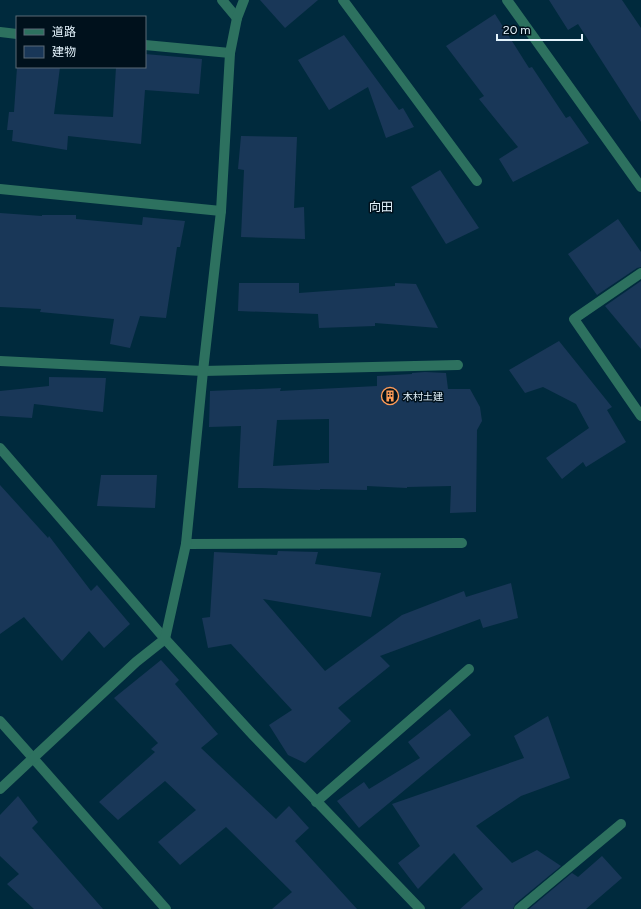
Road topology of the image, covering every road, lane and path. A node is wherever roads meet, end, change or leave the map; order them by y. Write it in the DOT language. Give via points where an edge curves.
graph roads {
  1 [pos="222,0"];
  2 [pos="244,0"];
  3 [pos="343,0"];
  4 [pos="507,0"];
  5 [pos="237,18"];
  6 [pos="0,32"];
  7 [pos="16,34"];
  8 [pos="146,45"];
  9 [pos="230,53"];
  10 [pos="477,181"];
  11 [pos="641,188"];
  12 [pos="0,189"];
  13 [pos="221,211"];
  14 [pos="641,273"];
  15 [pos="0,361"];
  16 [pos="458,365"];
  17 [pos="203,371"];
  18 [pos="641,416"];
  19 [pos="0,448"];
  20 [pos="462,543"];
  21 [pos="186,544"];
  22 [pos="165,639"];
  23 [pos="469,669"];
  24 [pos="0,721"];
  25 [pos="33,758"];
  26 [pos="0,789"];
  27 [pos="316,802"];
  28 [pos="621,824"];
  29 [pos="166,909"];
  30 [pos="420,909"];
  31 [pos="519,909"];
  1 -- 5 [label="street"];
  2 -- 5 [label="street"];
  3 -- 10 [label="street"];
  4 -- 11 [label="street"];
  5 -- 9 [label="street"];
  6 -- 7 [label="street"];
  8 -- 9 [label="street"];
  9 -- 13 [label="street"];
  12 -- 13 [label="street"];
  13 -- 17 [label="street"];
  14 -- 18 [label="street" via="574,319"];
  15 -- 17 [label="street"];
  16 -- 17 [label="street"];
  17 -- 21 [label="street"];
  19 -- 22 [label="street"];
  20 -- 21 [label="street"];
  21 -- 22 [label="street"];
  22 -- 25 [label="street" via="136,662"];
  22 -- 27 [label="street"];
  23 -- 27 [label="street"];
  24 -- 25 [label="street"];
  25 -- 26 [label="street"];
  25 -- 29 [label="street"];
  27 -- 30 [label="street"];
  28 -- 31 [label="street"];
}
